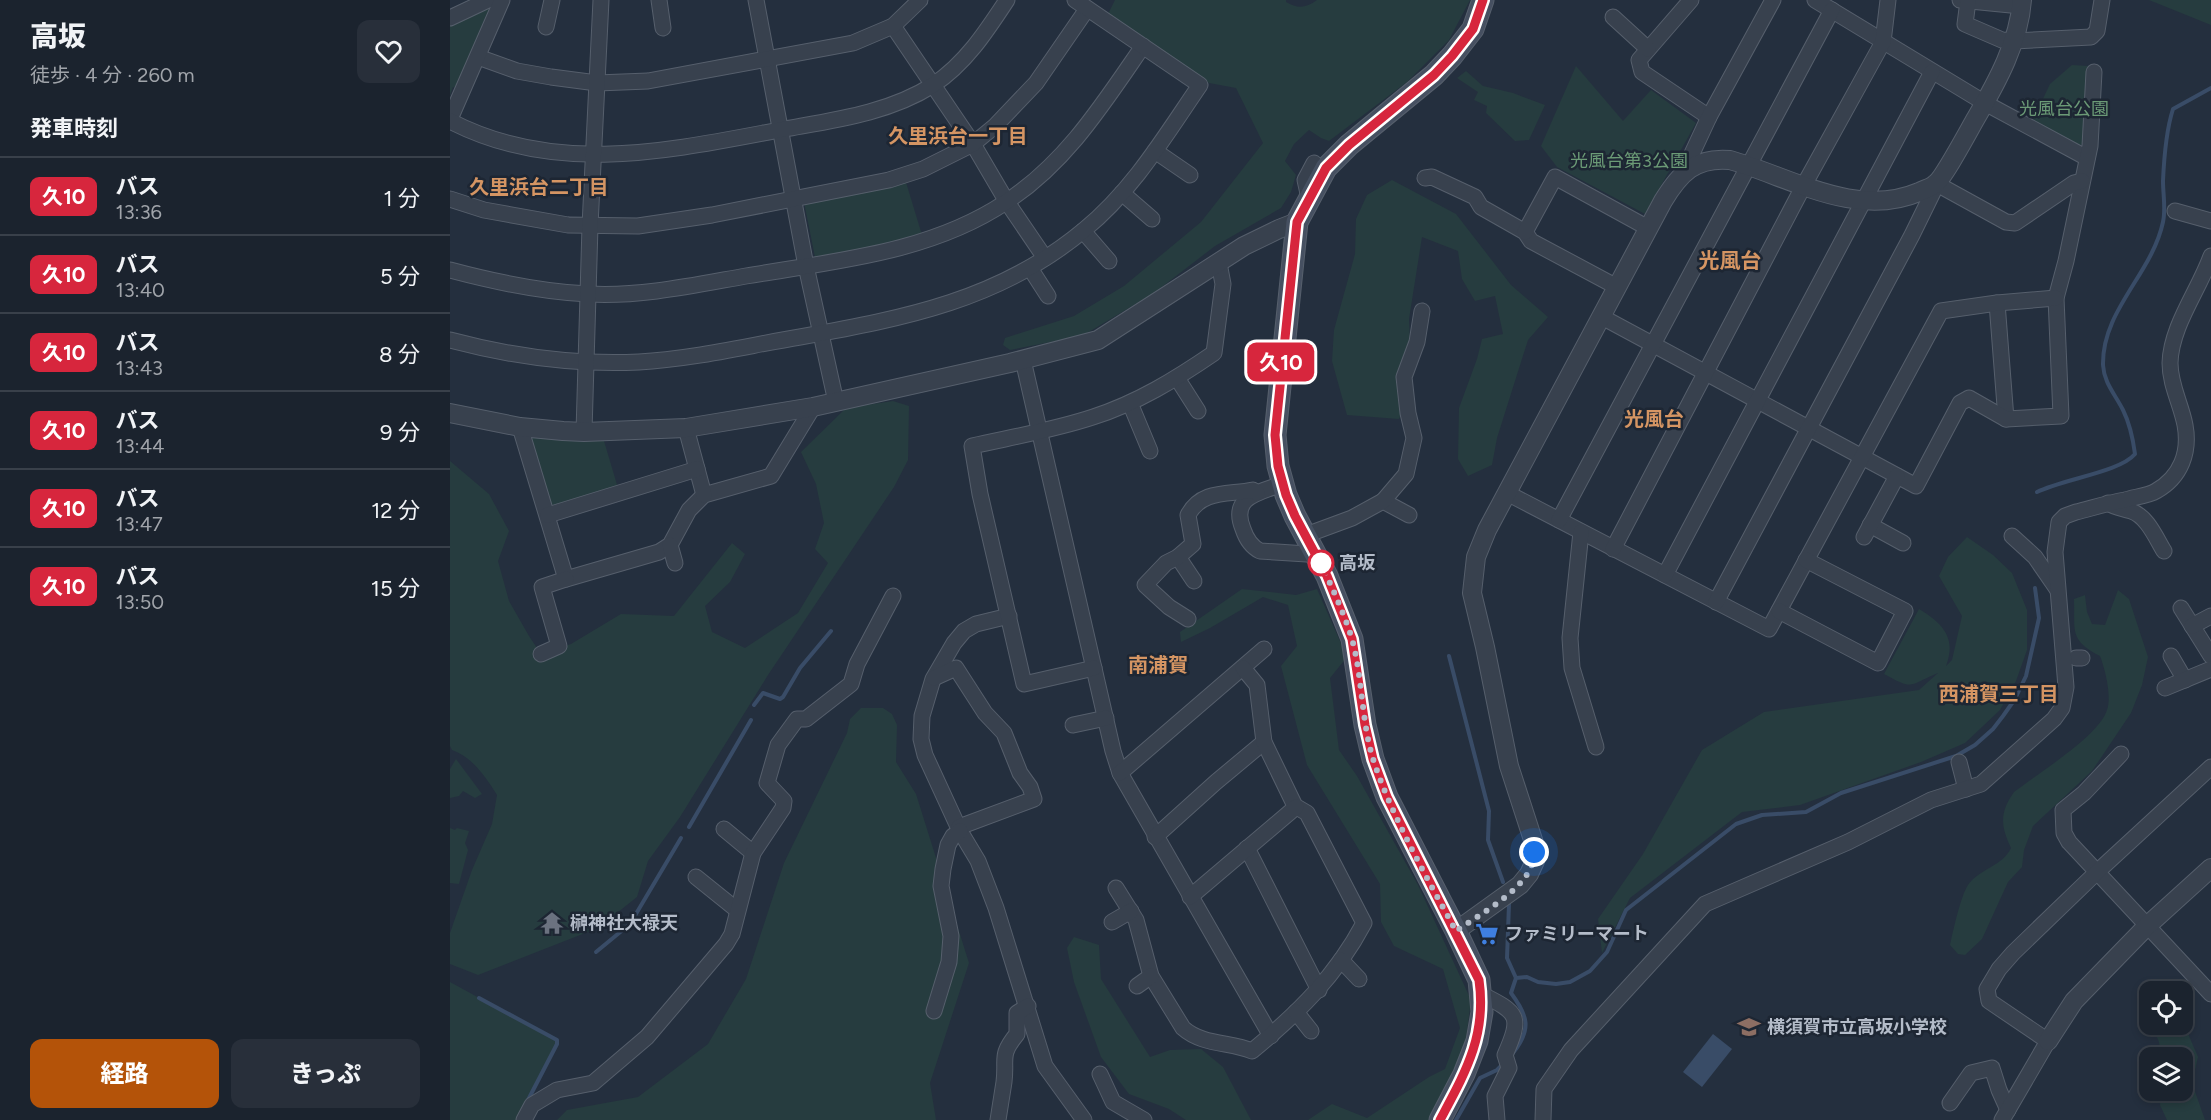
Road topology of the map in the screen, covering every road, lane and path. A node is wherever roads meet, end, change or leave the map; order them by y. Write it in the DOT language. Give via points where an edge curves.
graph roads {
  1 [pos="552,0"];
  2 [pos="601,0"];
  3 [pos="659,0"];
  4 [pos="756,0"];
  5 [pos="920,0"];
  6 [pos="1007,0"];
  7 [pos="1483,0"];
  8 [pos="1691,0"];
  9 [pos="1773,0"];
  10 [pos="1815,0"];
  11 [pos="1888,0"];
  12 [pos="1960,0"];
  13 [pos="2102,0"];
  14 [pos="497,1"];
  15 [pos="1968,1"];
  16 [pos="2022,3"];
  17 [pos="1081,4"];
  18 [pos="1832,10"];
  19 [pos="1613,17"];
  20 [pos="450,18"];
  21 [pos="893,26"];
  22 [pos="546,27"];
  23 [pos="663,28"];
  24 [pos="2014,41"];
  25 [pos="1883,42"];
  26 [pos="1143,46"];
  27 [pos="1648,50"];
  28 [pos="478,57"];
  29 [pos="768,60"];
  30 [pos="1932,72"];
  31 [pos="2094,72"];
  32 [pos="597,83"];
  33 [pos="932,85"];
  34 [pos="1985,103"];
  35 [pos="1709,117"];
  36 [pos="450,120"];
  37 [pos="781,130"];
  38 [pos="973,144"];
  39 [pos="1155,151"];
  40 [pos="594,155"];
  41 [pos="2087,158"];
  42 [pos="1314,163"];
  43 [pos="1749,165"];
  44 [pos="1683,173"];
  45 [pos="1190,175"];
  46 [pos="1425,178"];
  47 [pos="2082,181"];
  48 [pos="1937,184"];
  49 [pos="1804,185"];
  50 [pos="1122,193"];
  51 [pos="1310,198"];
  52 [pos="450,199"];
  53 [pos="795,200"];
  54 [pos="1863,201"];
  55 [pos="1007,202"];
  56 [pos="2175,210"];
  57 [pos="1152,219"];
  58 [pos="2211,221"];
  59 [pos="1297,222"];
  60 [pos="590,226"];
  61 [pos="1648,228"];
  62 [pos="1083,231"];
  63 [pos="1525,232"];
  64 [pos="2211,256"];
  65 [pos="1045,258"];
  66 [pos="1109,261"];
  67 [pos="1219,263"];
  68 [pos="806,266"];
  69 [pos="1030,268"];
  70 [pos="450,270"];
  71 [pos="1617,288"];
  72 [pos="589,294"];
  73 [pos="1048,296"];
  74 [pos="2056,298"];
  75 [pos="1997,303"];
  76 [pos="1422,311"];
  77 [pos="1602,317"];
  78 [pos="820,333"];
  79 [pos="450,340"];
  80 [pos="1653,345"];
  81 [pos="1023,360"];
  82 [pos="587,361"];
  83 [pos="1706,373"];
  84 [pos="1177,378"];
  85 [pos="1757,400"];
  86 [pos="836,402"];
  87 [pos="1130,403"];
  88 [pos="813,407"];
  89 [pos="1198,411"];
  90 [pos="450,412"];
  91 [pos="2006,419"];
  92 [pos="520,427"];
  93 [pos="686,428"];
  94 [pos="1809,429"];
  95 [pos="1039,431"];
  96 [pos="584,432"];
  97 [pos="1150,451"];
  98 [pos="1862,457"];
  99 [pos="697,469"];
  100 [pos="1897,476"];
  101 [pos="1282,484"];
  102 [pos="1257,493"];
  103 [pos="1507,493"];
  104 [pos="704,495"];
  105 [pos="1383,501"];
  106 [pos="2108,503"];
  107 [pos="548,515"];
  108 [pos="1409,515"];
  109 [pos="1559,520"];
  110 [pos="1581,532"];
  111 [pos="2012,536"];
  112 [pos="1310,543"];
  113 [pos="1903,543"];
  114 [pos="670,545"];
  115 [pos="1614,549"];
  116 [pos="2164,551"];
  117 [pos="1178,557"];
  118 [pos="1806,560"];
  119 [pos="675,563"];
  120 [pos="1665,575"];
  121 [pos="566,579"];
  122 [pos="1194,581"];
  123 [pos="2057,589"];
  124 [pos="893,596"];
  125 [pos="1716,602"];
  126 [pos="2181,608"];
  127 [pos="1779,611"];
  128 [pos="1009,616"];
  129 [pos="2211,616"];
  130 [pos="1188,619"];
  131 [pos="2192,626"];
  132 [pos="1264,649"];
  133 [pos="542,654"];
  134 [pos="2171,656"];
  135 [pos="2211,656"];
  136 [pos="1094,668"];
  137 [pos="1243,669"];
  138 [pos="2211,669"];
  139 [pos="933,679"];
  140 [pos="2185,680"];
  141 [pos="2164,687"];
  142 [pos="1106,718"];
  143 [pos="1073,725"];
  144 [pos="1264,742"];
  145 [pos="1596,747"];
  146 [pos="2121,754"];
  147 [pos="1959,762"];
  148 [pos="2211,767"];
  149 [pos="1120,772"];
  150 [pos="1966,789"];
  151 [pos="1296,807"];
  152 [pos="724,829"];
  153 [pos="960,829"];
  154 [pos="1155,837"];
  155 [pos="1247,848"];
  156 [pos="753,852"];
  157 [pos="2211,868"];
  158 [pos="2097,872"];
  159 [pos="696,877"];
  160 [pos="1116,888"];
  161 [pos="1190,897"];
  162 [pos="737,910"];
  163 [pos="1131,911"];
  164 [pos="1112,922"];
  165 [pos="2147,926"];
  166 [pos="1456,931"];
  167 [pos="1341,960"];
  168 [pos="1151,976"];
  169 [pos="1359,979"];
  170 [pos="2208,984"];
  171 [pos="1137,986"];
  172 [pos="1319,990"];
  173 [pos="1481,994"];
  174 [pos="1028,1006"];
  175 [pos="934,1011"];
  176 [pos="1296,1012"];
  177 [pos="1311,1031"];
  178 [pos="1270,1036"];
  179 [pos="2048,1041"];
  180 [pos="1100,1074"];
  181 [pos="1950,1103"];
  182 [pos="1502,1115"];
  183 [pos="2005,1115"];
  184 [pos="1546,1118"];
  185 [pos="524,1120"];
  186 [pos="998,1120"];
  187 [pos="1084,1120"];
  188 [pos="1144,1120"];
  189 [pos="1440,1120"];
  1 -- 22 [label="street"];
  2 -- 32 [label="street"];
  3 -- 23 [label="street"];
  4 -- 29 [label="street"];
  5 -- 21 [label="street"];
  6 -- 33 [label="street" via="979,41"];
  7 -- 51 [label="main road" via="1473,29 1452,56 1326,168"];
  8 -- 27 [label="street"];
  9 -- 35 [label="street"];
  10 -- 18 [label="street"];
  11 -- 25 [label="street"];
  12 -- 15 [label="street"];
  13 -- 24 [label="street" via="2097,31 2091,37"];
  14 -- 20 [label="street"];
  14 -- 28 [label="street"];
  15 -- 16 [label="street"];
  15 -- 24 [label="street" via="1965,24"];
  16 -- 24 [label="street"];
  17 -- 26 [label="street"];
  17 -- 38 [label="street" via="1036,83 1008,115"];
  18 -- 25 [label="street"];
  18 -- 43 [label="street"];
  19 -- 27 [label="street"];
  21 -- 29 [label="street" via="853,43"];
  21 -- 33 [label="street"];
  24 -- 34 [label="street"];
  25 -- 30 [label="street"];
  25 -- 49 [label="street"];
  26 -- 39 [label="street" via="1200,85"];
  26 -- 55 [label="street" via="1069,149"];
  27 -- 35 [label="street" via="1639,60 1642,72"];
  28 -- 32 [label="street" via="517,70"];
  28 -- 36 [label="street"];
  29 -- 32 [label="street" via="648,81"];
  29 -- 37 [label="street"];
  30 -- 34 [label="street"];
  30 -- 54 [label="street"];
  31 -- 41 [label="street"];
  32 -- 40 [label="street"];
  33 -- 37 [label="street" via="860,115"];
  33 -- 38 [label="street"];
  34 -- 41 [label="street"];
  34 -- 48 [label="street"];
  35 -- 44 [label="street"];
  36 -- 40 [label="street" via="526,147"];
  37 -- 40 [label="street" via="682,149"];
  37 -- 53 [label="street"];
  38 -- 53 [label="street" via="923,169 889,180"];
  38 -- 55 [label="street"];
  39 -- 45 [label="street"];
  39 -- 50 [label="street"];
  40 -- 60 [label="street"];
  41 -- 47 [label="street"];
  42 -- 51 [label="street" via="1305,180"];
  43 -- 44 [label="street" via="1715,159 1700,162"];
  43 -- 49 [label="street"];
  43 -- 80 [label="street"];
  44 -- 61 [label="street"];
  46 -- 63 [label="street" via="1432,177 1475,197 1481,207"];
  47 -- 48 [label="street" via="2015,223 2006,222"];
  47 -- 74 [label="street"];
  48 -- 54 [label="street" via="1907,196"];
  48 -- 94 [label="street"];
  49 -- 54 [label="street"];
  49 -- 83 [label="street"];
  50 -- 57 [label="street"];
  50 -- 62 [label="street"];
  51 -- 59 [label="main road"];
  52 -- 60 [label="street" via="484,210"];
  53 -- 60 [label="street" via="659,224"];
  53 -- 68 [label="street"];
  54 -- 85 [label="street"];
  55 -- 65 [label="street"];
  55 -- 68 [label="street" via="930,239 886,252"];
  56 -- 58 [label="street"];
  59 -- 67 [label="street" via="1261,237"];
  59 -- 101 [label="main road" via="1275,435"];
  60 -- 72 [label="street"];
  61 -- 63 [label="street" via="1555,177"];
  61 -- 71 [label="street"];
  62 -- 65 [label="street"];
  62 -- 66 [label="street"];
  63 -- 71 [label="street" via="1531,241"];
  64 -- 106 [label="street" via="2178,327 2172,353 2172,378 2187,435 2184,462 2156,492"];
  65 -- 69 [label="street"];
  67 -- 81 [label="street" via="1098,340"];
  67 -- 84 [label="street" via="1223,284 1214,353"];
  68 -- 72 [label="street" via="655,291"];
  68 -- 78 [label="street"];
  69 -- 73 [label="street"];
  69 -- 78 [label="street" via="986,291 946,305"];
  70 -- 72 [label="street" via="484,280"];
  71 -- 77 [label="street"];
  72 -- 82 [label="street"];
  74 -- 75 [label="street"];
  74 -- 91 [label="street" via="2061,416"];
  75 -- 91 [label="street"];
  75 -- 98 [label="street" via="1941,311"];
  76 -- 105 [label="street" via="1417,342 1404,377 1414,438 1406,474"];
  77 -- 80 [label="street"];
  77 -- 103 [label="street"];
  78 -- 82 [label="street" via="682,358"];
  78 -- 86 [label="street"];
  79 -- 82 [label="street" via="530,356"];
  80 -- 83 [label="street"];
  80 -- 109 [label="street"];
  81 -- 86 [label="street"];
  81 -- 95 [label="street"];
  82 -- 96 [label="street"];
  83 -- 85 [label="street"];
  83 -- 115 [label="street"];
  84 -- 87 [label="street"];
  84 -- 89 [label="street"];
  85 -- 94 [label="street"];
  85 -- 120 [label="street"];
  86 -- 88 [label="street"];
  87 -- 95 [label="street"];
  87 -- 97 [label="street"];
  88 -- 93 [label="street"];
  88 -- 104 [label="street" via="771,476"];
  90 -- 92 [label="street"];
  91 -- 100 [label="street" via="1969,398 1960,403 1916,486"];
  92 -- 96 [label="street"];
  92 -- 107 [label="street"];
  93 -- 96 [label="street"];
  93 -- 99 [label="street"];
  94 -- 98 [label="street"];
  94 -- 125 [label="street"];
  95 -- 128 [label="street" via="972,446"];
  95 -- 136 [label="street"];
  98 -- 100 [label="street"];
  98 -- 118 [label="street"];
  99 -- 104 [label="street"];
  99 -- 107 [label="street"];
  100 -- 113 [label="street" via="1867,531"];
  101 -- 102 [label="street"];
  101 -- 112 [label="main road"];
  102 -- 112 [label="street" via="1246,499 1239,513 1245,536 1255,549 1306,554"];
  102 -- 117 [label="street" via="1253,490 1202,498 1188,515 1193,544"];
  103 -- 109 [label="street"];
  103 -- 166 [label="street" via="1476,557 1472,593 1509,766 1534,843 1535,861 1520,885"];
  104 -- 114 [label="street" via="688,510"];
  105 -- 108 [label="street"];
  105 -- 112 [label="street"];
  106 -- 116 [label="street" via="2139,515"];
  106 -- 123 [label="street" via="2065,516 2060,522 2055,552"];
  107 -- 121 [label="street"];
  109 -- 110 [label="street"];
  110 -- 115 [label="street"];
  110 -- 145 [label="street" via="1570,638 1572,668"];
  111 -- 123 [label="street" via="2035,557"];
  112 -- 166 [label="main road" via="1352,639 1373,759 1387,797"];
  114 -- 119 [label="street"];
  114 -- 121 [label="street" via="659,552"];
  115 -- 120 [label="street"];
  117 -- 122 [label="street"];
  117 -- 130 [label="street" via="1166,563 1145,585"];
  118 -- 127 [label="street"];
  118 -- 127 [label="street" via="1905,611 1878,663"];
  120 -- 125 [label="street"];
  121 -- 133 [label="street" via="542,587 559,646"];
  123 -- 150 [label="street" via="2066,687 2062,708 1997,770 1980,784"];
  124 -- 156 [label="street" via="857,664 851,684 806,719 797,719 778,745 767,783 784,801 783,808"];
  125 -- 127 [label="street" via="1769,629"];
  126 -- 131 [label="street"];
  128 -- 136 [label="street" via="1024,684"];
  128 -- 139 [label="street" via="964,631"];
  129 -- 131 [label="street"];
  131 -- 135 [label="street"];
  132 -- 137 [label="street"];
  134 -- 140 [label="street"];
  136 -- 142 [label="street"];
  137 -- 144 [label="street" via="1257,685"];
  137 -- 149 [label="street"];
  138 -- 140 [label="street"];
  139 -- 153 [label="street" via="922,716 921,740"];
  139 -- 153 [label="street" via="956,668 985,713 1004,733 1034,799"];
  140 -- 141 [label="street"];
  142 -- 143 [label="street"];
  142 -- 149 [label="street"];
  144 -- 151 [label="street"];
  144 -- 154 [label="street"];
  146 -- 158 [label="street" via="2084,794 2063,810 2064,833"];
  147 -- 150 [label="street"];
  148 -- 158 [label="street"];
  149 -- 154 [label="street"];
  150 -- 184 [label="street" via="1929,793 1848,843 1705,904 1571,1050 1544,1089"];
  151 -- 155 [label="street"];
  151 -- 167 [label="street" via="1307,813 1364,923"];
  152 -- 156 [label="street"];
  153 -- 174 [label="street" via="978,861"];
  153 -- 175 [label="street" via="948,845 943,869 941,886 951,936 949,962"];
  154 -- 161 [label="street"];
  155 -- 161 [label="street"];
  155 -- 172 [label="street"];
  156 -- 162 [label="street"];
  157 -- 165 [label="street"];
  158 -- 165 [label="street"];
  158 -- 179 [label="street" via="2013,953 1988,988 1989,1001"];
  159 -- 162 [label="street"];
  160 -- 163 [label="street"];
  161 -- 178 [label="street"];
  162 -- 185 [label="street" via="726,944 647,1036 593,1083 557,1090 532,1104"];
  163 -- 164 [label="street"];
  163 -- 168 [label="street"];
  165 -- 170 [label="street"];
  165 -- 179 [label="street" via="2074,1001"];
  166 -- 173 [label="main road" via="1474,968"];
  167 -- 169 [label="street"];
  167 -- 172 [label="street"];
  168 -- 171 [label="street"];
  168 -- 178 [label="street" via="1176,1029 1252,1051"];
  172 -- 176 [label="street"];
  173 -- 182 [label="street" via="1507,1008 1513,1016 1515,1031 1506,1061 1509,1068 1495,1096"];
  173 -- 189 [label="main road" via="1477,1041"];
  174 -- 186 [label="street" via="1017,1013 1017,1034 1007,1046"];
  174 -- 187 [label="street" via="1045,1066"];
  176 -- 177 [label="street"];
  176 -- 178 [label="street"];
  179 -- 183 [label="street"];
  180 -- 188 [label="street" via="1113,1102"];
  181 -- 183 [label="street" via="1971,1073 1992,1068"];
}
